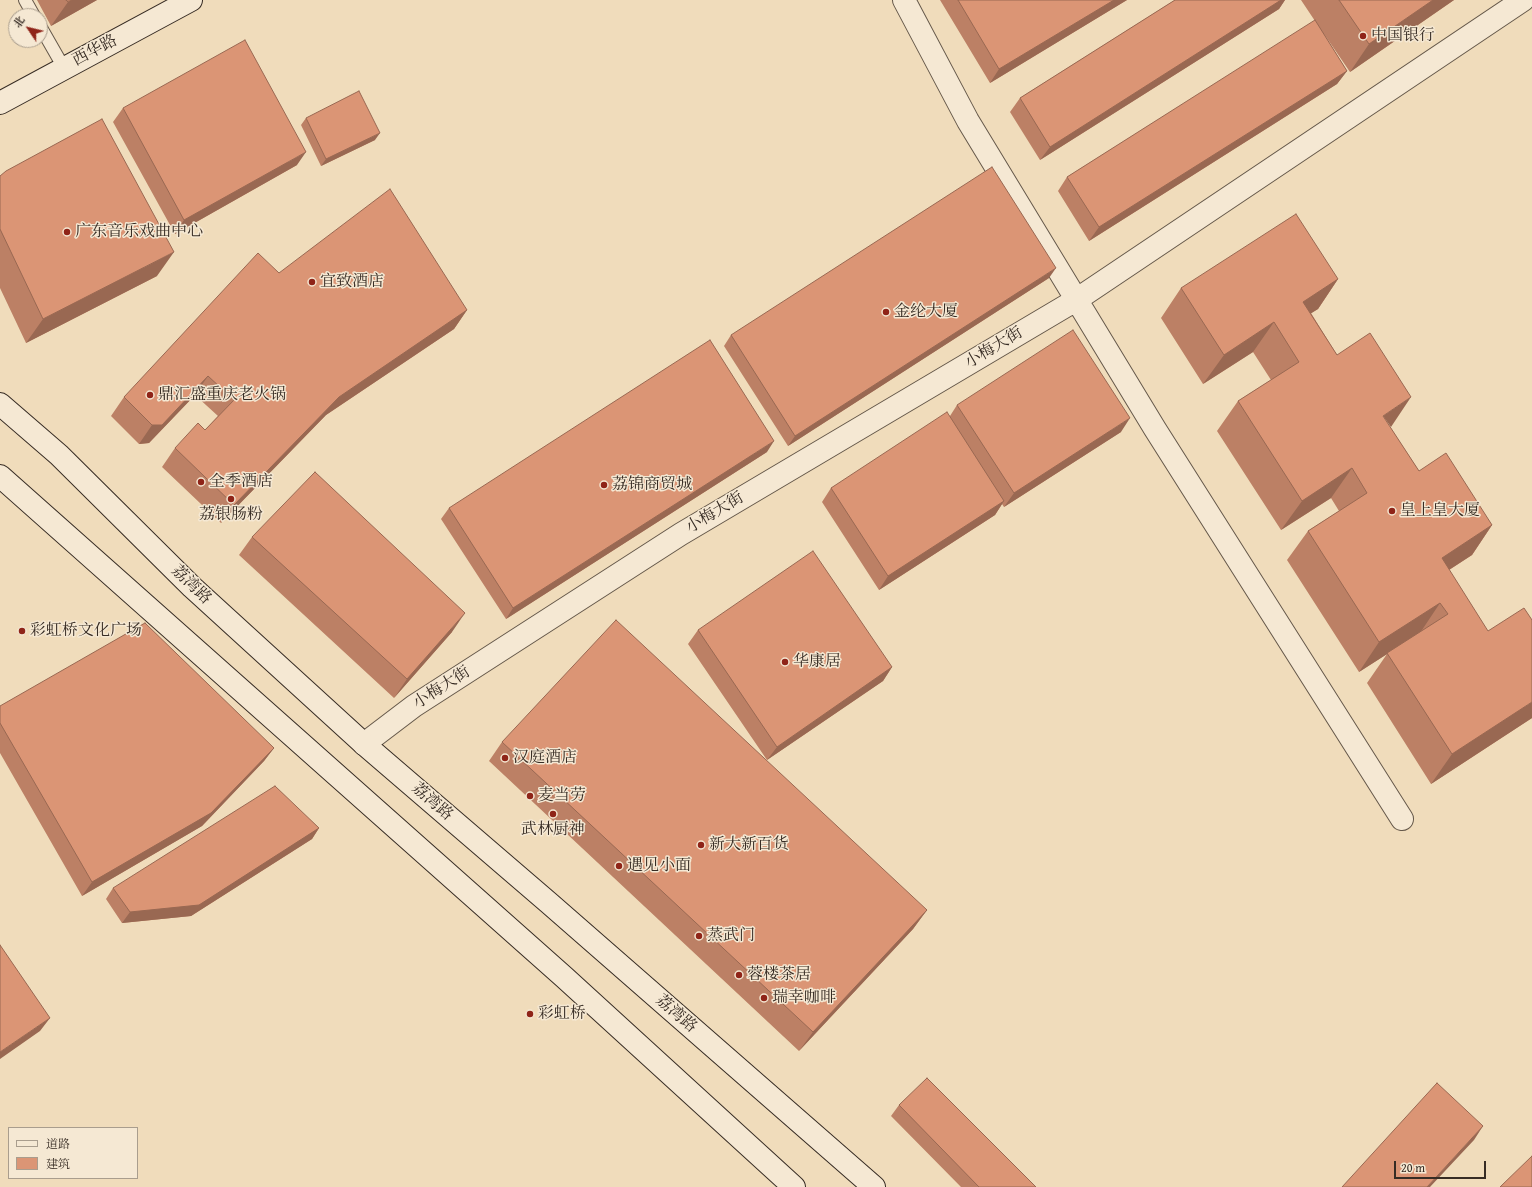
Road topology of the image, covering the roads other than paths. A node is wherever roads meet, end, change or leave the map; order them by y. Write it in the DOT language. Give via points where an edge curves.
graph roads {
  1 [pos="904,0"];
  2 [pos="1523,0"];
  3 [pos="184,2"];
  4 [pos="48,40"];
  5 [pos="64,68"];
  6 [pos="0,102"];
  7 [pos="1076,300"];
  8 [pos="0,404"];
  9 [pos="0,476"];
  10 [pos="364,744"];
  11 [pos="1402,820"];
  12 [pos="794,1187"];
  13 [pos="874,1187"];
  1 -- 7 [label="main road" via="968,121"];
  2 -- 7 [label="main road, 小梅大街"];
  3 -- 5 [label="main road, 西华路"];
  4 -- 5 [label="lane"];
  5 -- 6 [label="main road, 西华路"];
  7 -- 10 [label="main road, 小梅大街" via="681,534 414,706"];
  7 -- 11 [label="main road" via="1154,429"];
  8 -- 10 [label="main road, 荔湾路" via="59,455 192,587"];
  9 -- 12 [label="main road" via="553,966"];
  10 -- 13 [label="main road, 荔湾路" via="549,902"];
}
